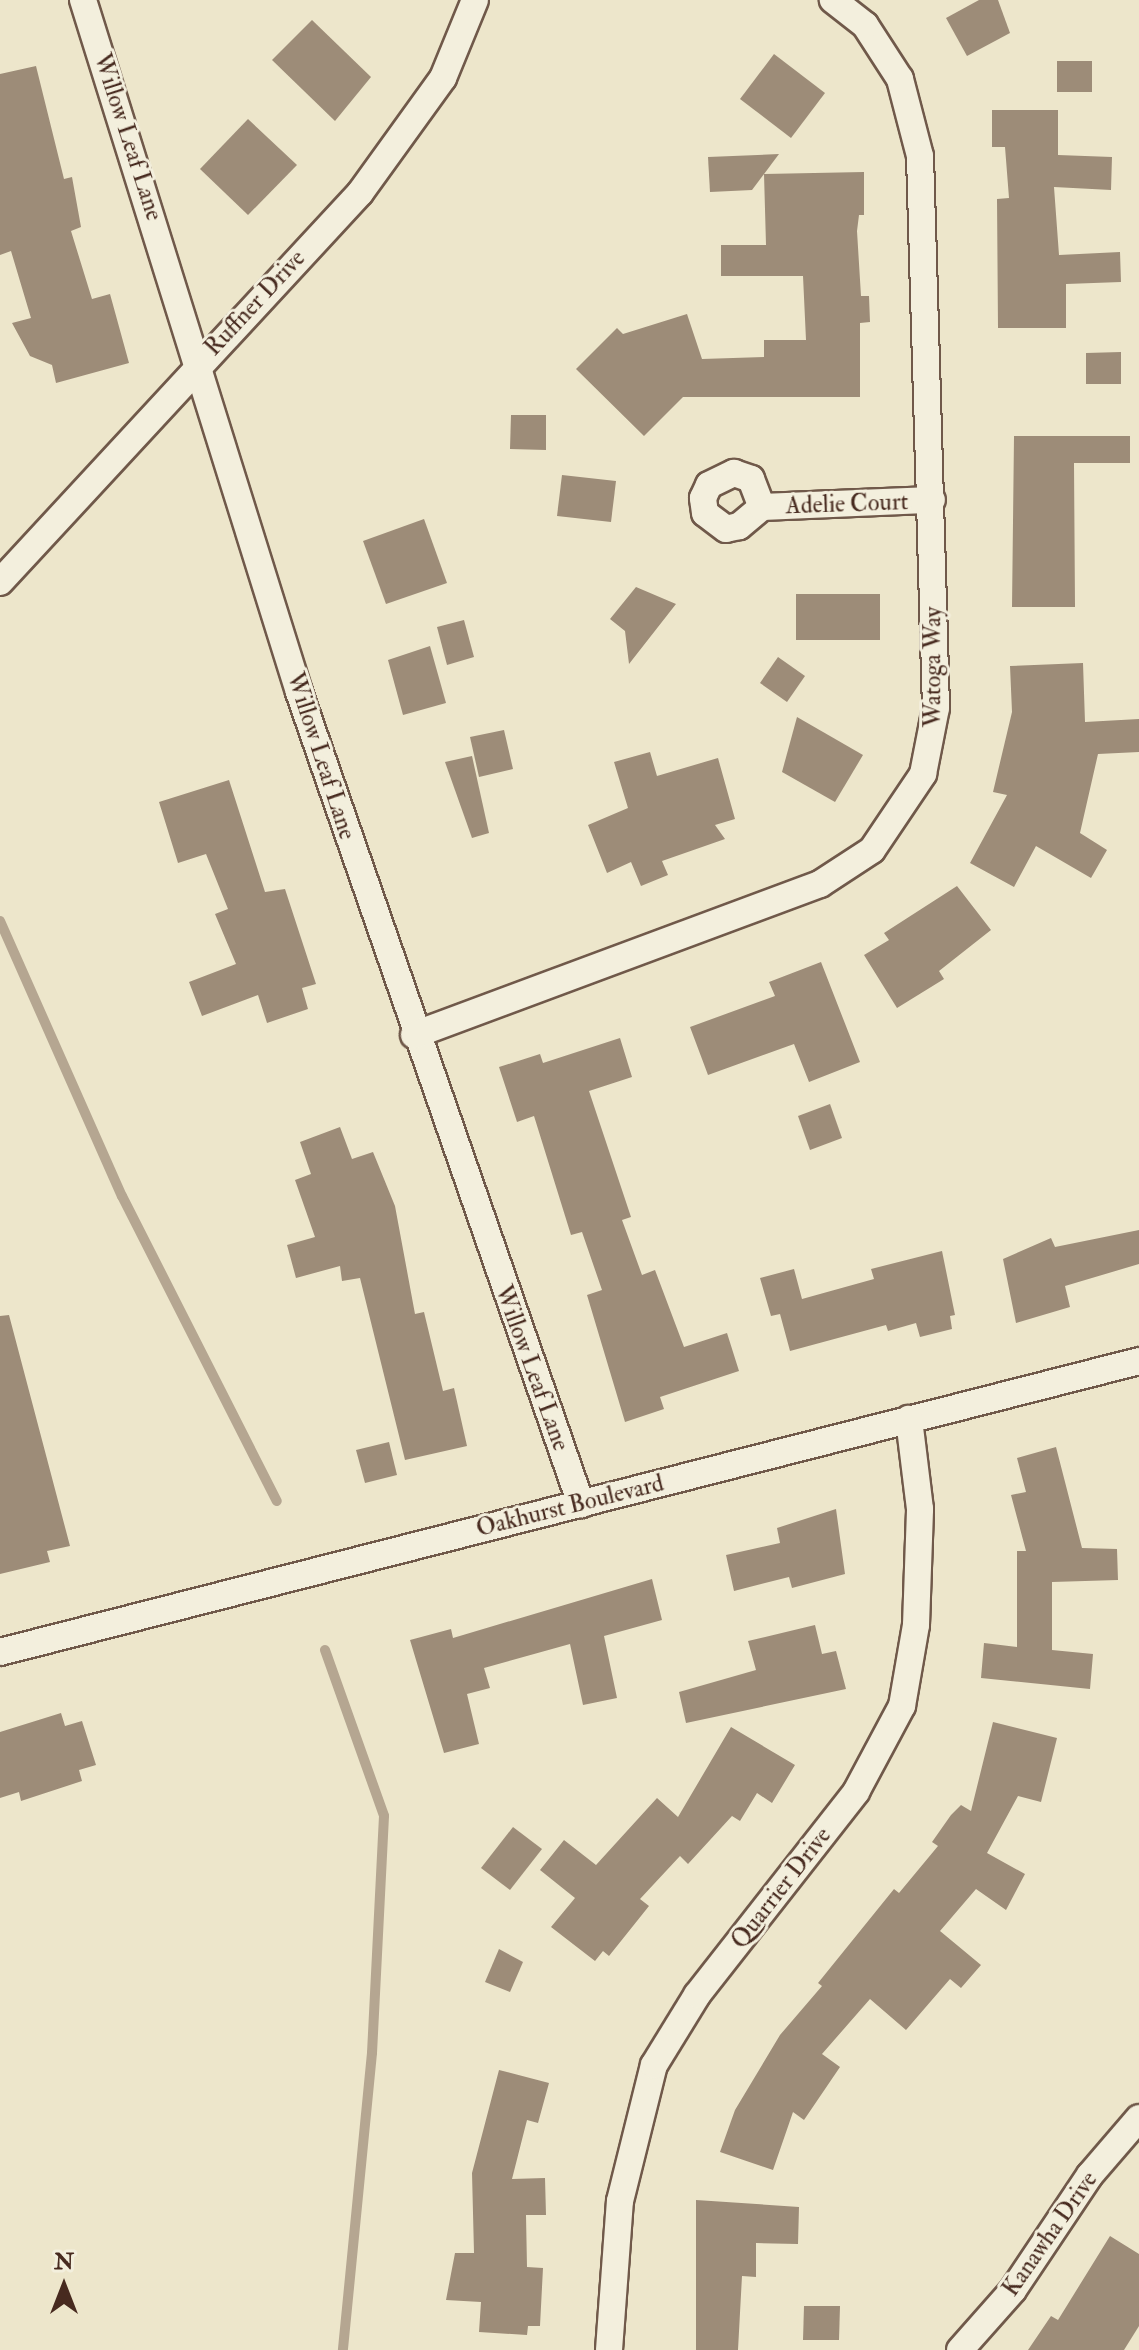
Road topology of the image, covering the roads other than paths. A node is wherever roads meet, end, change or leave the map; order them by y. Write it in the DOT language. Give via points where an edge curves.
graph roads {
  1 [pos="83,0"];
  2 [pos="475,0"];
  3 [pos="833,0"];
  4 [pos="199,363"];
  5 [pos="932,500"];
  6 [pos="762,507"];
  7 [pos="0,582"];
  8 [pos="414,1035"];
  9 [pos="1139,1361"];
  10 [pos="909,1419"];
  11 [pos="581,1504"];
  12 [pos="0,1652"];
  13 [pos="1139,2118"];
  14 [pos="609,2350"];
  15 [pos="960,2350"];
  1 -- 4 [label="street, Willow Leaf Lane"];
  2 -- 4 [label="street, Ruffner Drive" via="443,78 360,193"];
  3 -- 5 [label="street, Watoga Way" via="865,25 910,101 920,156"];
  4 -- 7 [label="street, Ruffner Drive"];
  4 -- 8 [label="street, Willow Leaf Lane" via="299,692"];
  5 -- 6 [label="street, Adelie Court"];
  5 -- 8 [label="street, Watoga Way" via="932,746 909,801 872,850 820,884"];
  8 -- 11 [label="street, Willow Leaf Lane"];
  9 -- 10 [label="street, Oakhurst Boulevard" via="1051,1378"];
  10 -- 11 [label="street, Oakhurst Boulevard"];
  10 -- 14 [label="street, Quarrier Drive" via="920,1509 916,1625 902,1706 856,1792 697,1995 654,2065 620,2201"];
  11 -- 12 [label="street, Oakhurst Boulevard"];
  13 -- 15 [label="street, Kanawha Drive" via="1090,2175 1013,2290"];
}
